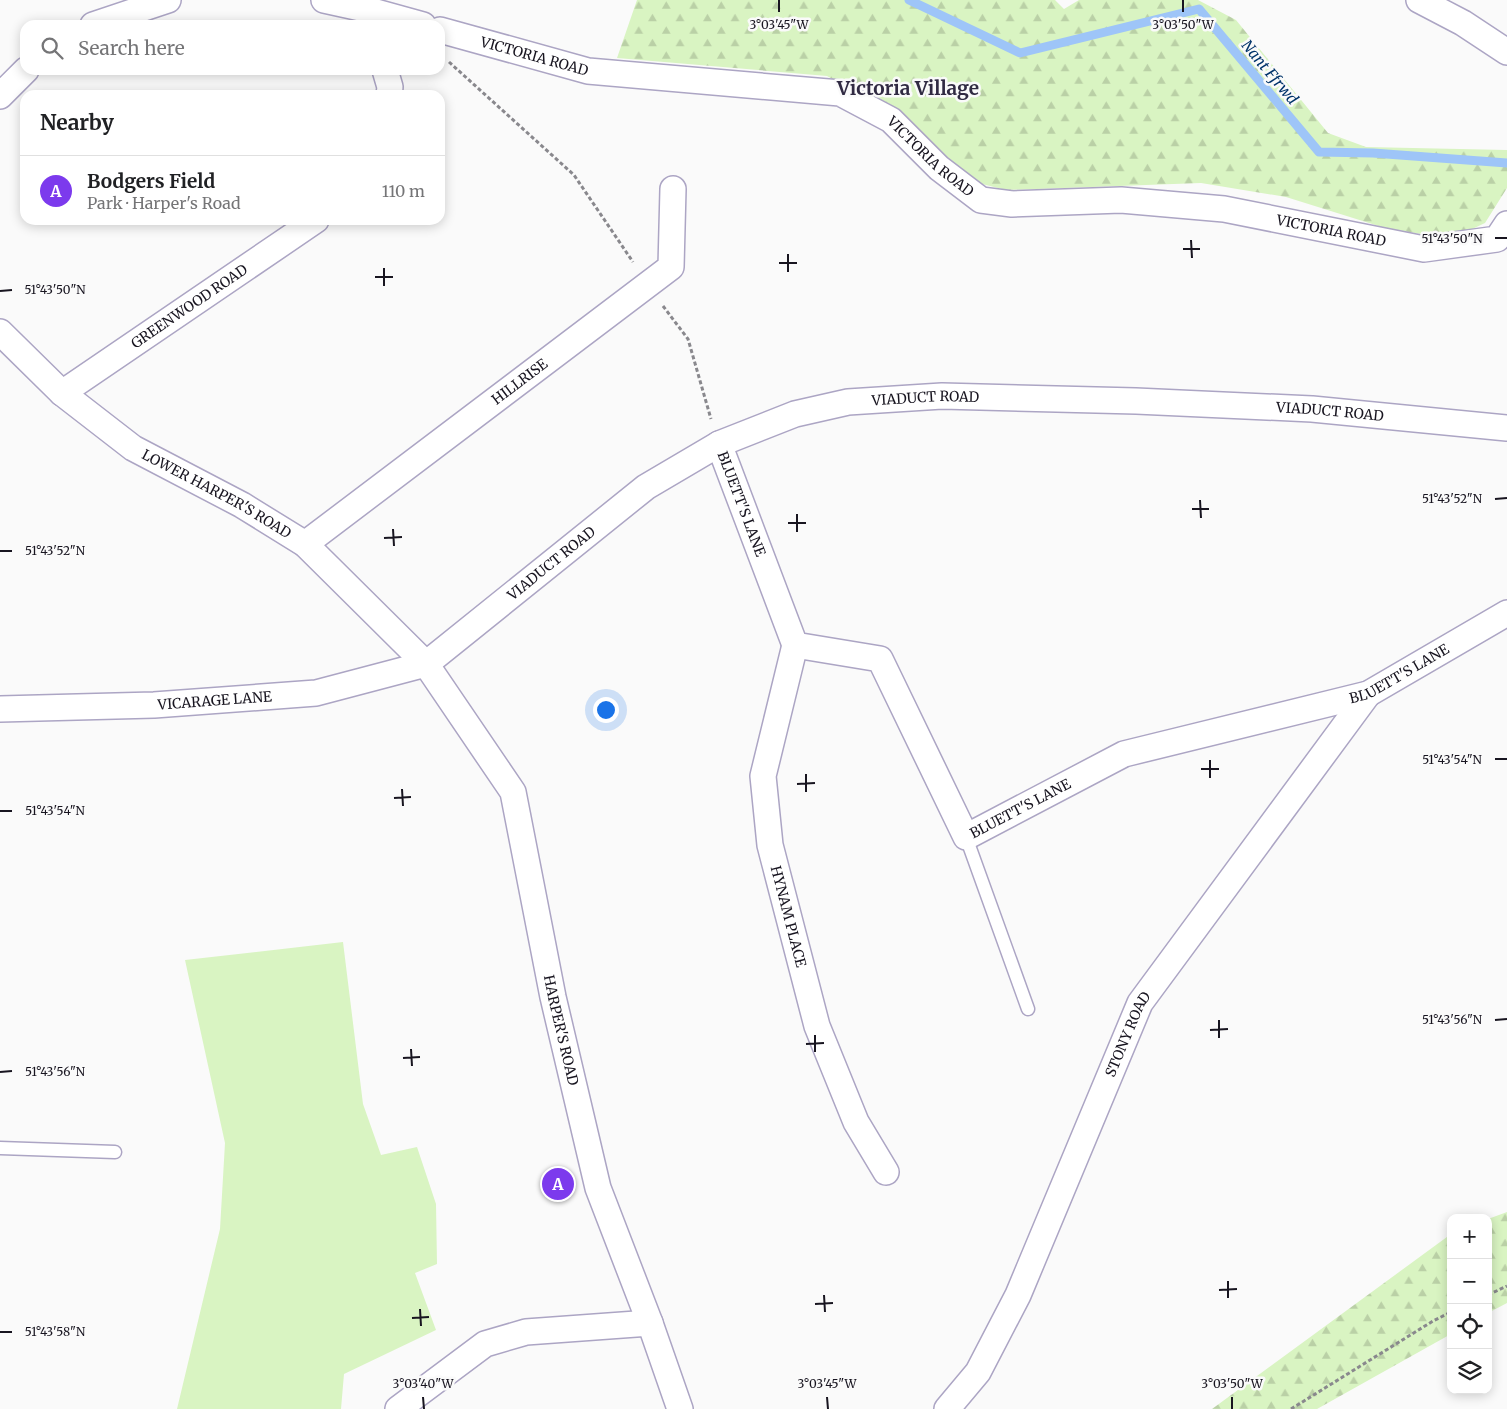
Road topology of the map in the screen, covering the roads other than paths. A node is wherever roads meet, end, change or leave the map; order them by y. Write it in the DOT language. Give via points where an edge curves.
graph roads {
  1 [pos="168,0"];
  2 [pos="324,0"];
  3 [pos="1419,0"];
  4 [pos="368,17"];
  5 [pos="108,20"];
  6 [pos="389,20"];
  7 [pos="445,31"];
  8 [pos="1507,52"];
  9 [pos="21,75"];
  10 [pos="386,75"];
  11 [pos="390,90"];
  12 [pos="0,96"];
  13 [pos="673,188"];
  14 [pos="1507,224"];
  15 [pos="309,225"];
  16 [pos="0,332"];
  17 [pos="62,393"];
  18 [pos="1507,428"];
  19 [pos="719,444"];
  20 [pos="306,544"];
  21 [pos="1507,613"];
  22 [pos="795,645"];
  23 [pos="426,664"];
  24 [pos="1368,694"];
  25 [pos="0,709"];
  26 [pos="966,837"];
  27 [pos="1028,1009"];
  28 [pos="0,1148"];
  29 [pos="115,1152"];
  30 [pos="886,1172"];
  31 [pos="650,1323"];
  32 [pos="398,1409"];
  33 [pos="680,1409"];
  34 [pos="947,1409"];
  1 -- 5 [label="street"];
  2 -- 4 [label="street"];
  3 -- 8 [label="street" via="1463,23"];
  4 -- 6 [label="street"];
  7 -- 14 [label="street, VICTORIA ROAD" via="588,71 840,93 891,120 939,168 981,200 1012,204 1121,200 1224,209 1424,250 1497,239"];
  9 -- 12 [label="street"];
  10 -- 11 [label="street"];
  13 -- 20 [label="street, HILLRISE" via="671,267"];
  15 -- 17 [label="street, GREENWOOD ROAD"];
  16 -- 17 [label="street, LOWER HARPER'S ROAD"];
  17 -- 20 [label="street, LOWER HARPER'S ROAD" via="133,448 242,504"];
  18 -- 19 [label="street, VIADUCT ROAD" via="1312,409 942,396 848,402 795,414"];
  19 -- 22 [label="street, BLUETT'S LANE"];
  19 -- 23 [label="street, VIADUCT ROAD" via="646,487"];
  20 -- 23 [label="street, LOWER HARPER'S ROAD"];
  21 -- 24 [label="street, BLUETT'S LANE"];
  22 -- 26 [label="street, BLUETT'S LANE" via="880,659"];
  22 -- 30 [label="street, HYNAM PLACE" via="763,776 770,845 817,1026 856,1122"];
  23 -- 25 [label="street, VICARAGE LANE" via="316,693 154,705"];
  23 -- 31 [label="street, HARPER'S ROAD" via="513,792 553,997 598,1188"];
  24 -- 26 [label="street, BLUETT'S LANE" via="1124,754"];
  24 -- 34 [label="street, STONY ROAD" via="1140,1003 1018,1295 978,1372"];
  26 -- 27 [label="lane"];
  28 -- 29 [label="lane"];
  31 -- 32 [label="street" via="526,1332 485,1344"];
  31 -- 33 [label="street, HARPER'S ROAD"];
}
